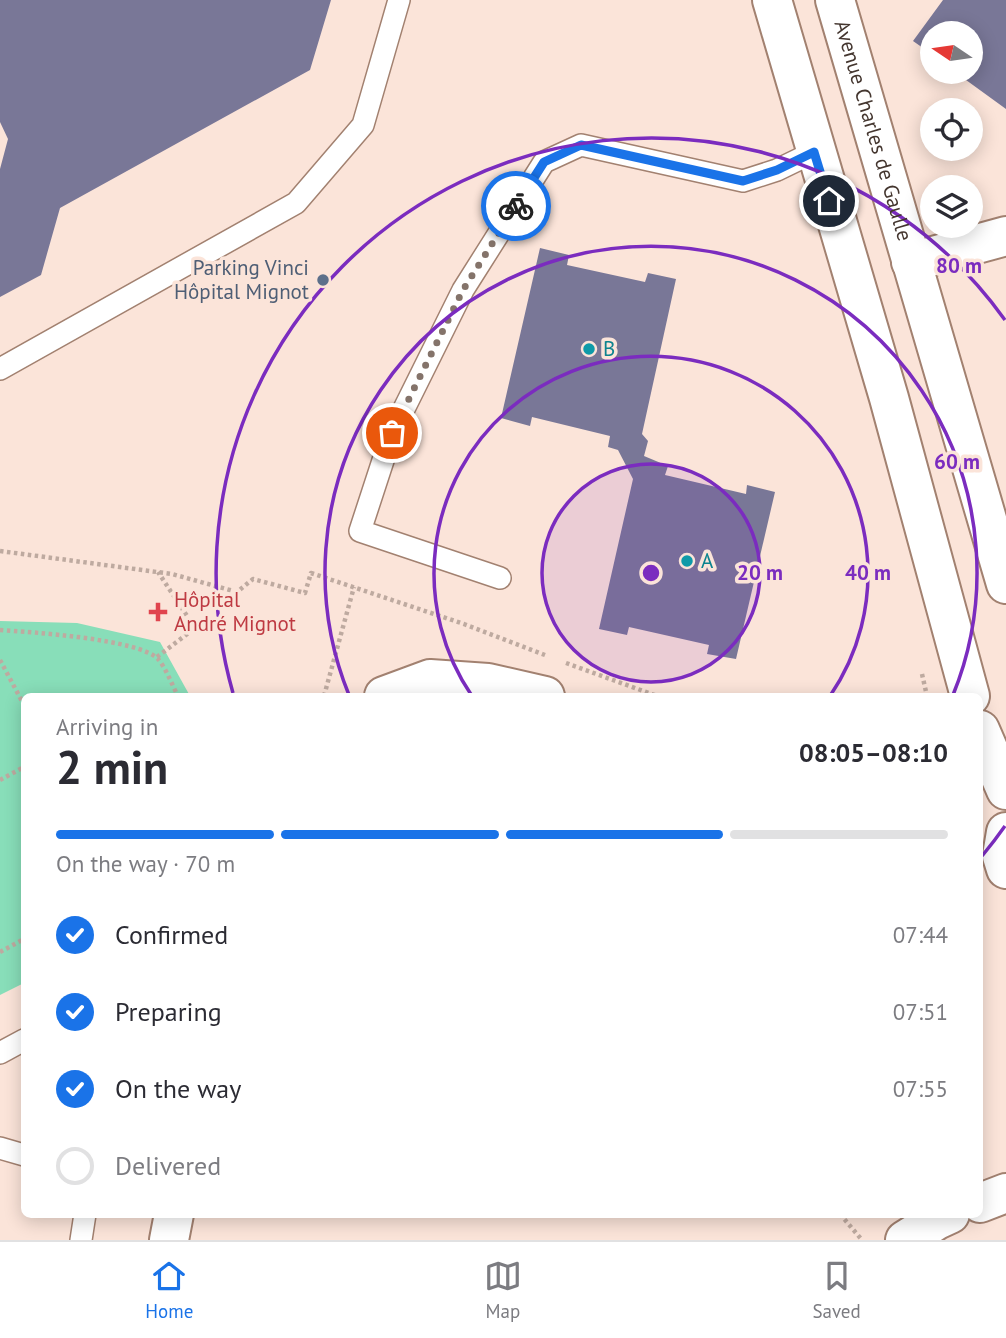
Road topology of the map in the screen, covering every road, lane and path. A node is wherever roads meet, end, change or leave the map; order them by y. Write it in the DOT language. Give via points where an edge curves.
graph roads {
  1 [pos="399,0"];
  2 [pos="772,0"];
  3 [pos="835,0"];
  4 [pos="814,152"];
  5 [pos="1006,236"];
  6 [pos="911,262"];
  7 [pos="0,369"];
  8 [pos="0,551"];
  9 [pos="158,572"];
  10 [pos="500,578"];
  11 [pos="1006,584"];
  12 [pos="354,587"];
  13 [pos="0,631"];
  14 [pos="157,657"];
  15 [pos="0,660"];
  16 [pos="176,693"];
  17 [pos="325,693"];
  18 [pos="392,693"];
  19 [pos="532,693"];
  20 [pos="649,693"];
  21 [pos="969,693"];
  22 [pos="21,699"];
  23 [pos="983,737"];
  24 [pos="21,769"];
  25 [pos="0,780"];
  26 [pos="1006,790"];
  27 [pos="21,941"];
  28 [pos="0,953"];
  29 [pos="21,1042"];
  30 [pos="0,1053"];
  31 [pos="0,1148"];
  32 [pos="21,1154"];
  33 [pos="1006,1193"];
  34 [pos="983,1202"];
  35 [pos="84,1218"];
  36 [pos="173,1218"];
  37 [pos="843,1218"];
  38 [pos="941,1218"];
  39 [pos="81,1240"];
  40 [pos="169,1240"];
  41 [pos="862,1240"];
  42 [pos="905,1240"];
  1 -- 7 [label="lane" via="363,125 296,203"];
  2 -- 4 [label="main road"];
  3 -- 6 [label="main road, Avenue Charles de Gaulle"];
  4 -- 10 [label="lane" via="743,181 581,145 544,162 463,290 392,433 360,531"];
  4 -- 21 [label="main road" via="889,398"];
  5 -- 6 [label="main road"];
  6 -- 11 [label="main road, Avenue Charles de Gaulle"];
  8 -- 9 [label="path"];
  9 -- 12 [label="path" via="236,592 253,579 305,593 311,573"];
  9 -- 14 [label="path" via="195,628"];
  12 -- 17 [label="path"];
  12 -- 20 [label="path"];
  13 -- 14 [label="path" via="54,633 127,645"];
  14 -- 16 [label="path"];
  15 -- 22 [label="path"];
  18 -- 19 [label="main road" via="430,679 488,683"];
  23 -- 26 [label="main road"];
  24 -- 25 [label="path"];
  27 -- 28 [label="path"];
  29 -- 30 [label="lane"];
  31 -- 32 [label="lane"];
  33 -- 34 [label="main road"];
  35 -- 39 [label="lane"];
  36 -- 40 [label="main road"];
  37 -- 41 [label="path"];
  38 -- 42 [label="main road"];
}
